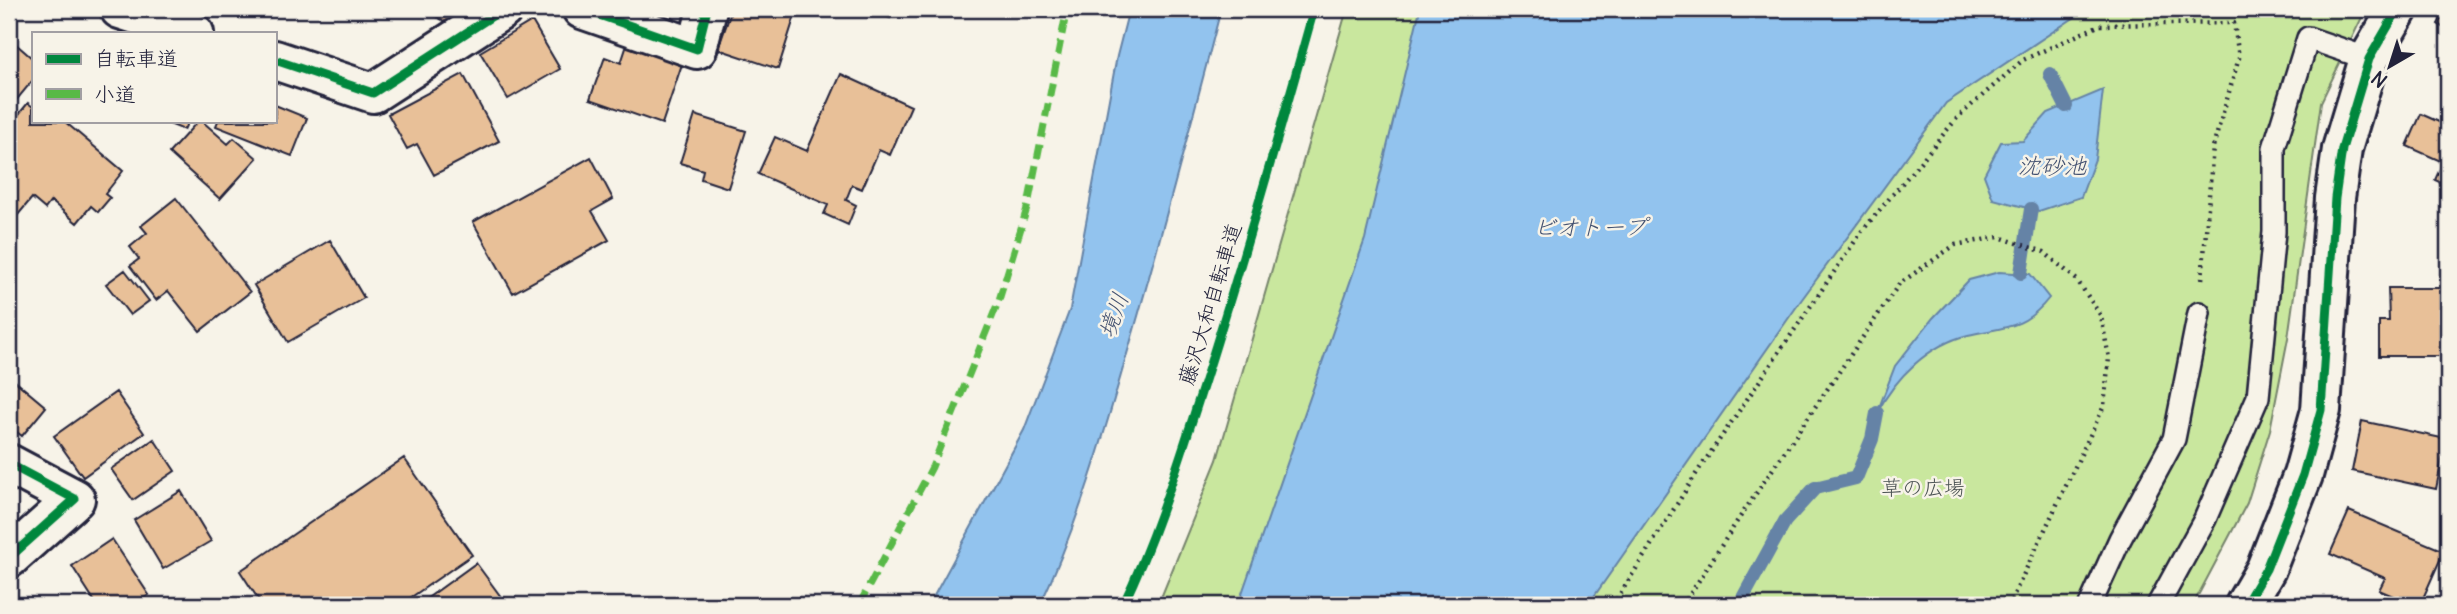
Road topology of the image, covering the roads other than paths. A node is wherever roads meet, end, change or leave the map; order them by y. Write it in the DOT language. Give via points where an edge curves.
graph roads {
  1 [pos="120,9"];
  2 [pos="503,9"];
  3 [pos="582,9"];
  4 [pos="707,9"];
  5 [pos="2398,9"];
  6 [pos="191,32"];
  7 [pos="2369,59"];
  8 [pos="276,60"];
  9 [pos="2199,313"];
  10 [pos="9,464"];
  11 [pos="9,558"];
  12 [pos="2090,605"];
  13 [pos="2158,605"];
  14 [pos="2245,605"];
  1 -- 6 [label="street"];
  2 -- 8 [label="street" via="373,93"];
  3 -- 4 [label="street" via="697,49"];
  5 -- 7 [label="street"];
  7 -- 13 [label="lane" via="2308,38 2274,148 2274,232 2258,397 2205,519"];
  7 -- 14 [label="street" via="2342,149 2335,198 2321,410 2303,475 2266,569"];
  9 -- 12 [label="lane" via="2174,439"];
  10 -- 11 [label="street" via="75,499"];
}
